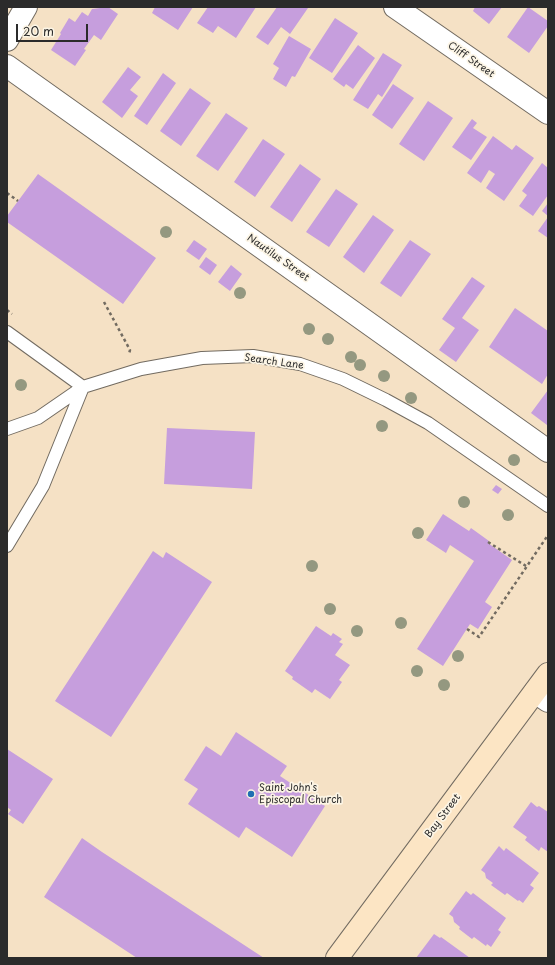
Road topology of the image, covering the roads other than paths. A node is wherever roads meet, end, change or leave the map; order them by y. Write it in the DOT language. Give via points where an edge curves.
graph roads {
  1 [pos="26,7"];
  2 [pos="395,7"];
  3 [pos="7,40"];
  4 [pos="7,66"];
  5 [pos="548,113"];
  6 [pos="9,336"];
  7 [pos="83,387"];
  8 [pos="7,429"];
  9 [pos="548,451"];
  10 [pos="548,506"];
  11 [pos="7,546"];
  12 [pos="548,674"];
  13 [pos="541,696"];
  14 [pos="337,958"];
  1 -- 3 [label="street"];
  2 -- 5 [label="street, Cliff Street"];
  4 -- 9 [label="street, Nautilus Street"];
  6 -- 7 [label="lane"];
  7 -- 8 [label="lane, Search Lane" via="38,418"];
  7 -- 10 [label="lane, Search Lane" via="141,369 202,358 253,356 300,364 343,379 428,423"];
  7 -- 11 [label="lane" via="43,486"];
  12 -- 13 [label="main road, Bay Street"];
  13 -- 14 [label="main road, Bay Street"];
}
